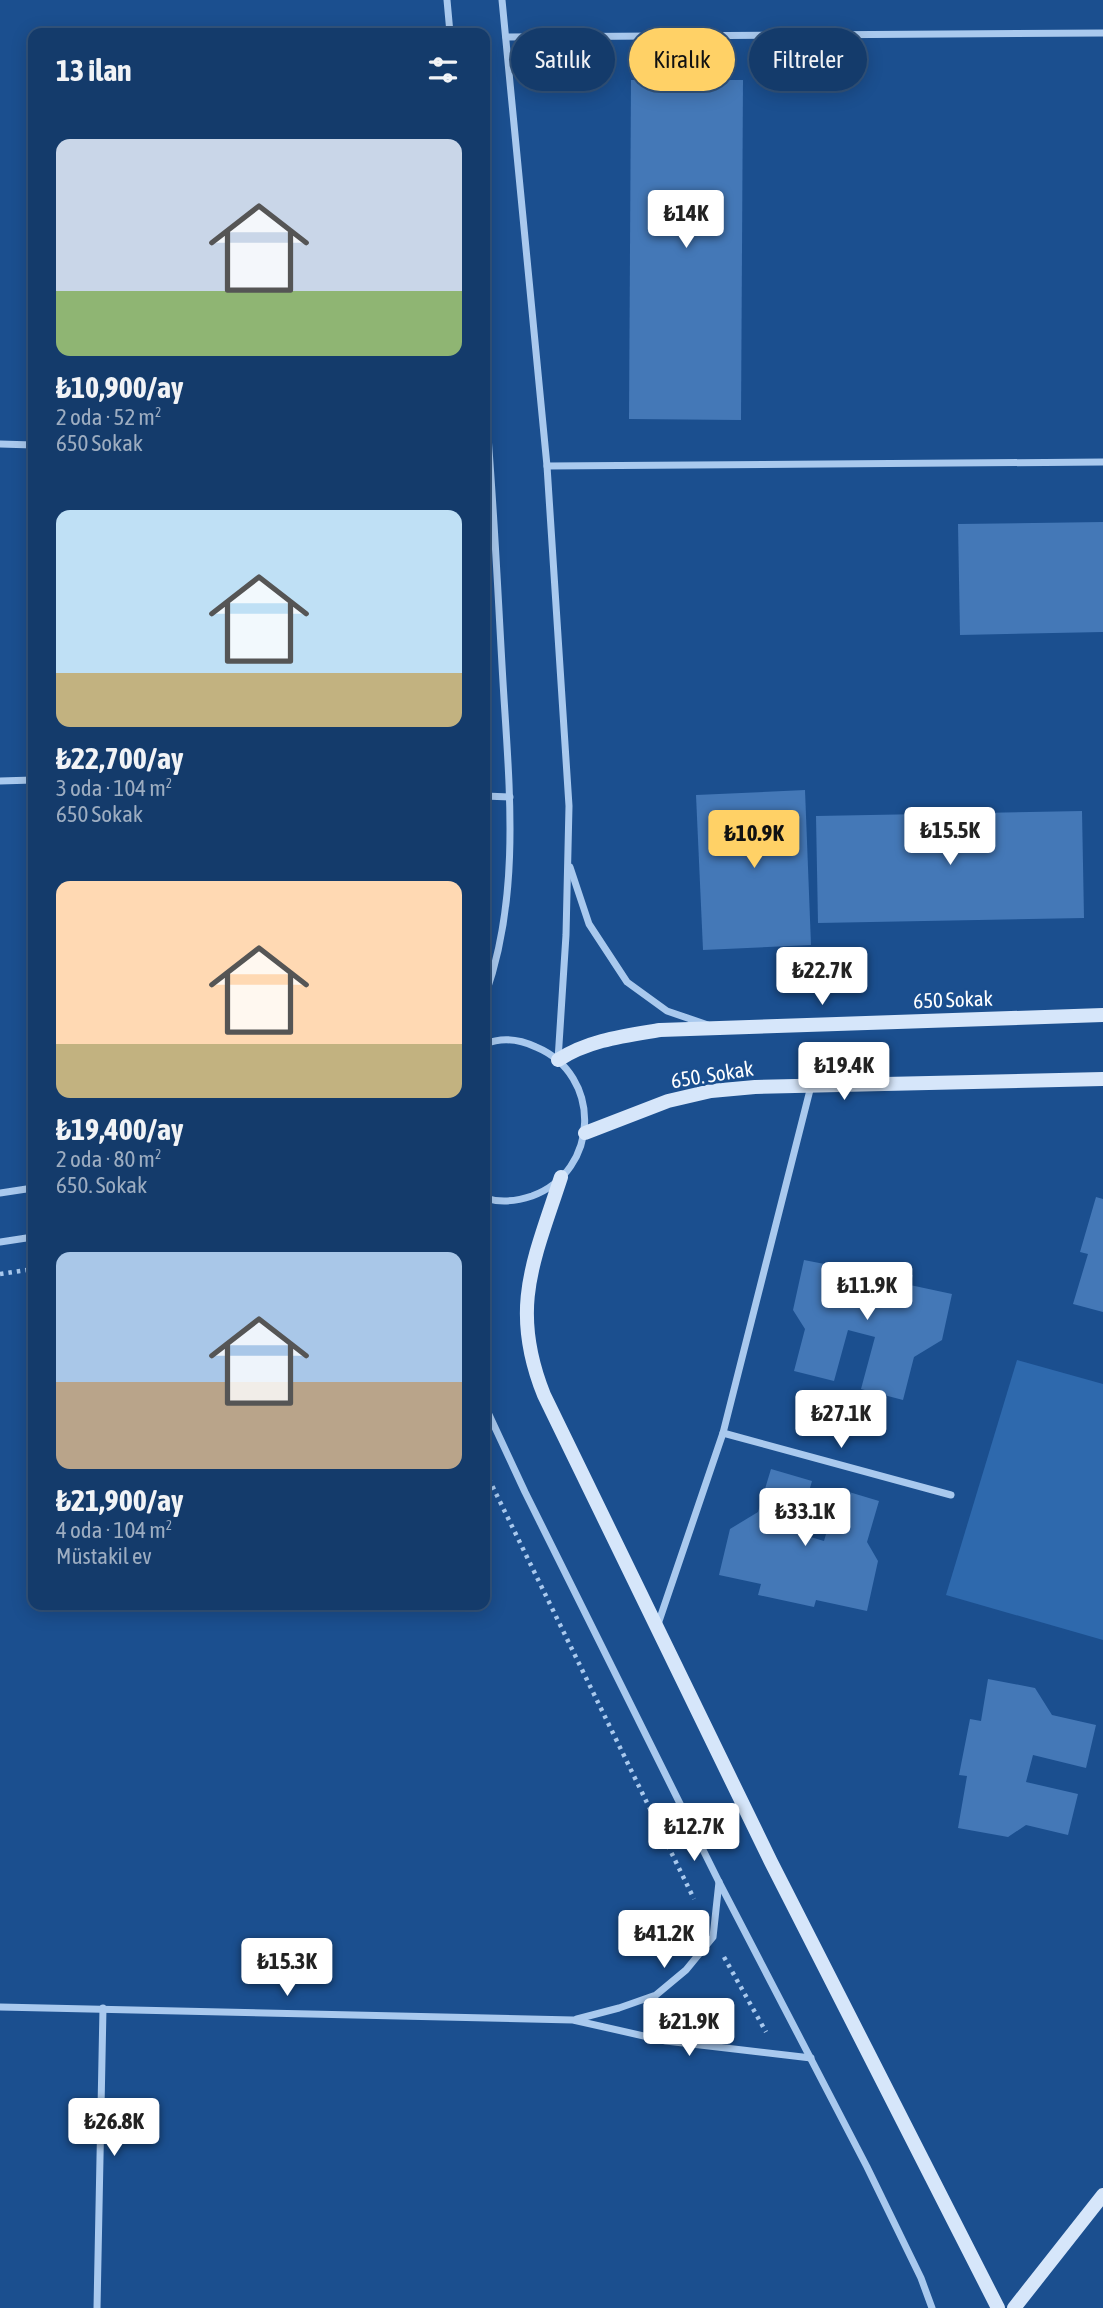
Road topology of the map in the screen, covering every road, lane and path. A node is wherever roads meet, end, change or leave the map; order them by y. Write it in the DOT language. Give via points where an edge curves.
graph roads {
  1 [pos="447,0"];
  2 [pos="502,0"];
  3 [pos="450,28"];
  4 [pos="1103,33"];
  5 [pos="506,37"];
  6 [pos="0,444"];
  7 [pos="28,445"];
  8 [pos="1103,462"];
  9 [pos="547,466"];
  10 [pos="490,500"];
  11 [pos="28,780"];
  12 [pos="0,781"];
  13 [pos="490,796"];
  14 [pos="510,797"];
  15 [pos="568,860"];
  16 [pos="490,982"];
  17 [pos="1103,1015"];
  18 [pos="719,1028"];
  19 [pos="490,1042"];
  20 [pos="558,1060"];
  21 [pos="1103,1079"];
  22 [pos="811,1086"];
  23 [pos="585,1133"];
  24 [pos="561,1177"];
  25 [pos="28,1189"];
  26 [pos="0,1193"];
  27 [pos="490,1200"];
  28 [pos="28,1238"];
  29 [pos="0,1242"];
  30 [pos="28,1270"];
  31 [pos="0,1274"];
  32 [pos="490,1417"];
  33 [pos="723,1433"];
  34 [pos="490,1481"];
  35 [pos="951,1494"];
  36 [pos="657,1627"];
  37 [pos="719,1882"];
  38 [pos="713,1937"];
  39 [pos="0,2007"];
  40 [pos="103,2008"];
  41 [pos="573,2020"];
  42 [pos="778,2054"];
  43 [pos="811,2058"];
  44 [pos="1103,2195"];
  45 [pos="97,2308"];
  46 [pos="932,2308"];
  47 [pos="998,2308"];
  48 [pos="1014,2308"];
  1 -- 3 [label="street"];
  2 -- 5 [label="street"];
  4 -- 5 [label="street"];
  5 -- 9 [label="street"];
  6 -- 7 [label="street"];
  8 -- 9 [label="street"];
  9 -- 15 [label="street" via="569,806"];
  10 -- 14 [label="street"];
  11 -- 12 [label="street"];
  13 -- 14 [label="street"];
  14 -- 16 [label="street" via="511,874"];
  15 -- 18 [label="street" via="589,924 627,982 667,1011"];
  15 -- 20 [label="street"];
  17 -- 18 [label="street, 650 Sokak"];
  18 -- 20 [label="street, 650 Sokak" via="612,1037"];
  19 -- 20 [label="street" via="523,1041"];
  20 -- 23 [label="street" via="582,1095"];
  21 -- 22 [label="street, 650. Sokak"];
  22 -- 23 [label="street, 650. Sokak" via="711,1091 668,1101"];
  22 -- 33 [label="street"];
  23 -- 24 [label="street" via="580,1150"];
  24 -- 27 [label="street" via="544,1191 518,1201"];
  24 -- 36 [label="street" via="527,1289 533,1368"];
  25 -- 26 [label="street"];
  28 -- 29 [label="street"];
  30 -- 31 [label="path"];
  32 -- 37 [label="street"];
  33 -- 35 [label="street"];
  33 -- 36 [label="street"];
  34 -- 38 [label="path"];
  36 -- 47 [label="street"];
  37 -- 38 [label="street"];
  37 -- 43 [label="street"];
  38 -- 41 [label="street" via="686,1970 656,1995"];
  38 -- 42 [label="path"];
  39 -- 40 [label="street"];
  40 -- 41 [label="street"];
  40 -- 45 [label="street"];
  41 -- 42 [label="street" via="666,2041"];
  42 -- 43 [label="street"];
  43 -- 46 [label="street"];
  44 -- 48 [label="street"];
}
